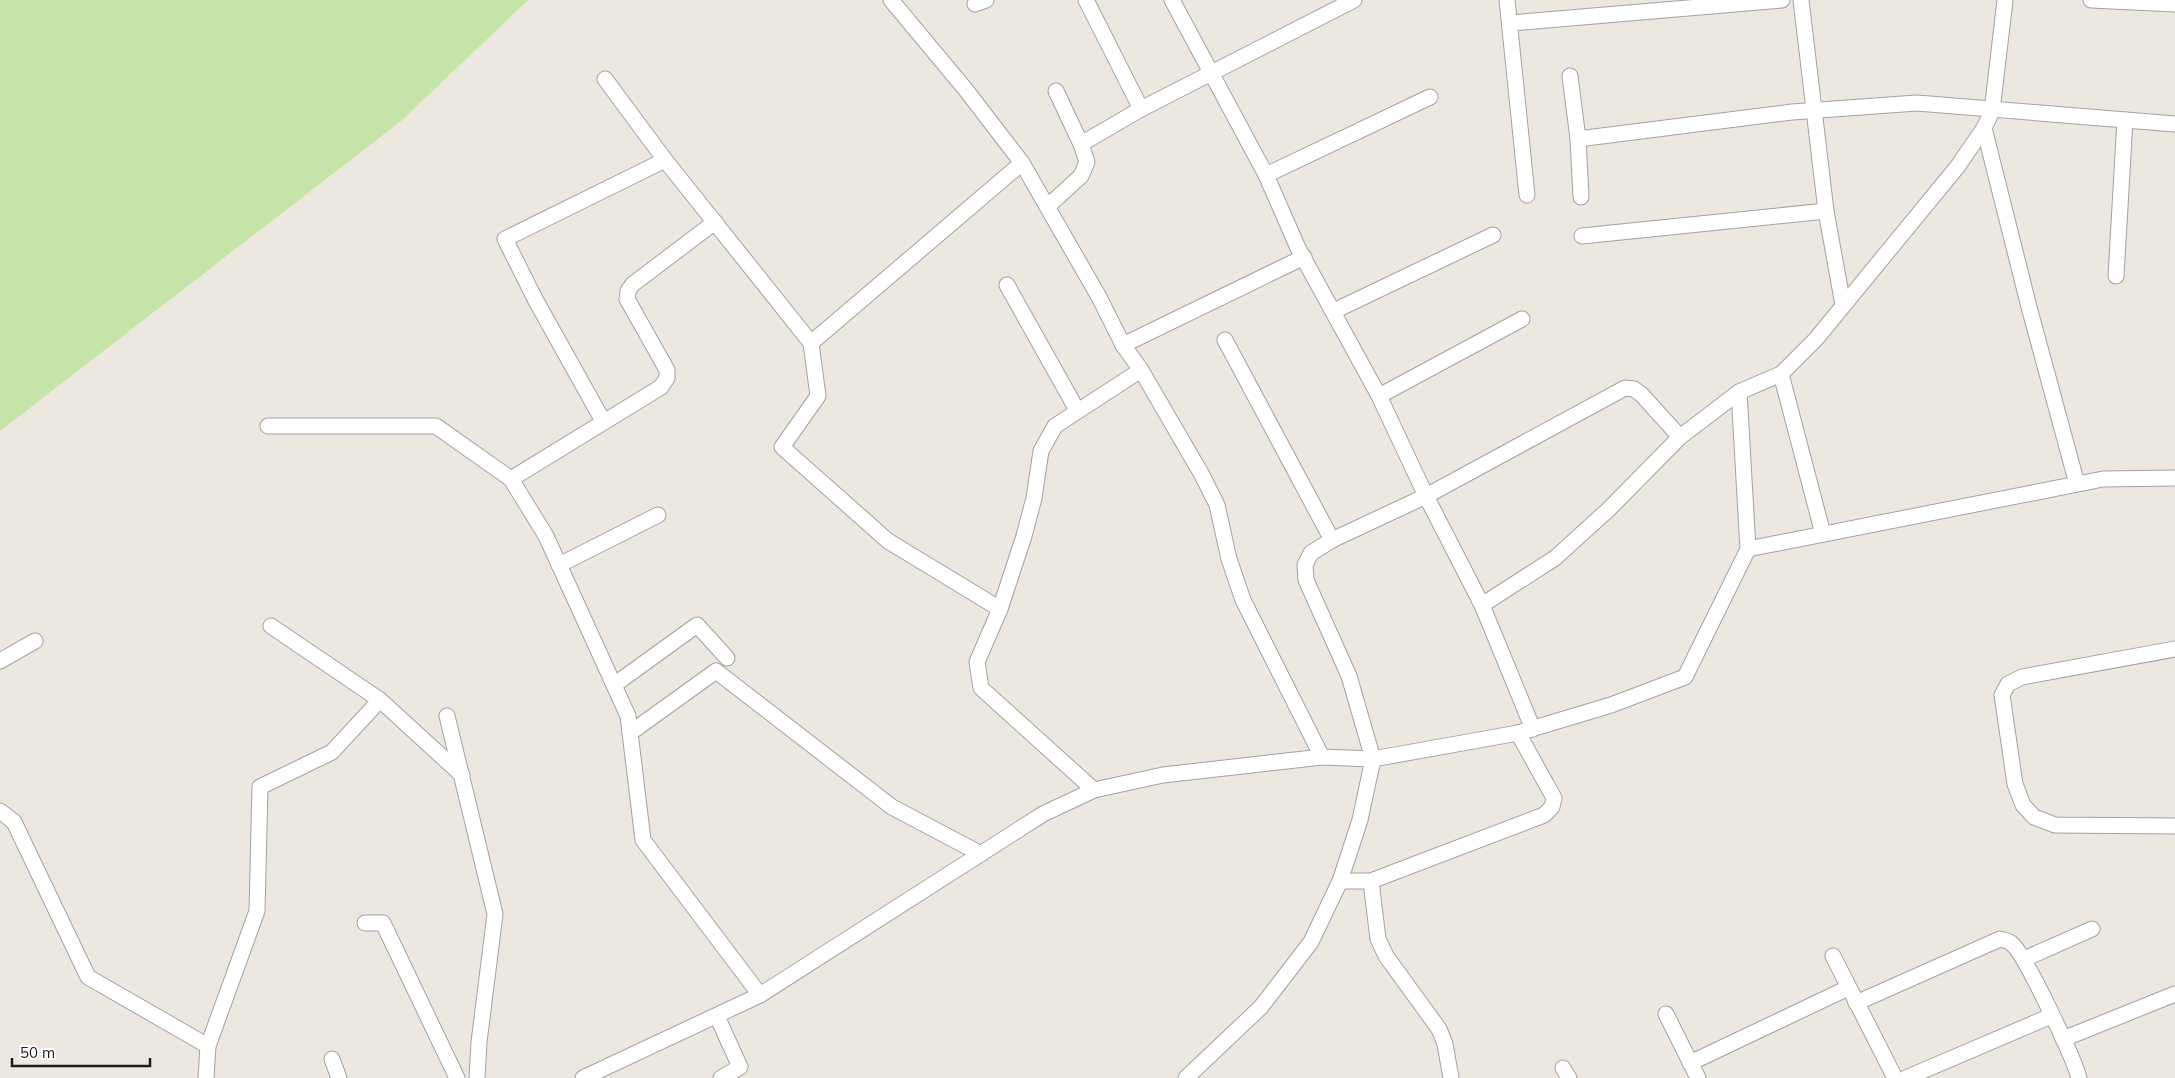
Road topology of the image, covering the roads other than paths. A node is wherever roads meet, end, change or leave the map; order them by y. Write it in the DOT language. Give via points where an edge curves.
graph roads {
  1 [pos="890,0"];
  2 [pos="1086,0"];
  3 [pos="1172,0"];
  4 [pos="1354,0"];
  5 [pos="1507,0"];
  6 [pos="1782,0"];
  7 [pos="1801,0"];
  8 [pos="2005,0"];
  9 [pos="2090,0"];
  10 [pos="2175,4"];
  11 [pos="1511,23"];
  12 [pos="1212,72"];
  13 [pos="1570,76"];
  14 [pos="605,79"];
  15 [pos="1056,91"];
  16 [pos="1430,97"];
  17 [pos="1141,108"];
  18 [pos="1815,109"];
  19 [pos="1992,111"];
  20 [pos="2126,120"];
  21 [pos="2175,124"];
  22 [pos="1984,128"];
  23 [pos="1578,139"];
  24 [pos="1081,144"];
  25 [pos="665,160"];
  26 [pos="1022,163"];
  27 [pos="1266,175"];
  28 [pos="1527,195"];
  29 [pos="1581,197"];
  30 [pos="1048,206"];
  31 [pos="1826,212"];
  32 [pos="715,222"];
  33 [pos="1493,235"];
  34 [pos="1582,236"];
  35 [pos="1301,252"];
  36 [pos="2116,276"];
  37 [pos="1007,285"];
  38 [pos="1842,305"];
  39 [pos="1334,311"];
  40 [pos="1522,319"];
  41 [pos="1226,340"];
  42 [pos="811,343"];
  43 [pos="1124,345"];
  44 [pos="1141,370"];
  45 [pos="1781,374"];
  46 [pos="1738,392"];
  47 [pos="1379,396"];
  48 [pos="1076,410"];
  49 [pos="603,422"];
  50 [pos="268,426"];
  51 [pos="1680,437"];
  52 [pos="2175,478"];
  53 [pos="511,479"];
  54 [pos="2077,484"];
  55 [pos="1426,496"];
  56 [pos="658,515"];
  57 [pos="1823,534"];
  58 [pos="1332,540"];
  59 [pos="1748,549"];
  60 [pos="559,565"];
  61 [pos="1482,605"];
  62 [pos="1000,609"];
  63 [pos="271,626"];
  64 [pos="35,641"];
  65 [pos="2175,649"];
  66 [pos="727,658"];
  67 [pos="0,661"];
  68 [pos="614,685"];
  69 [pos="380,700"];
  70 [pos="447,716"];
  71 [pos="1533,729"];
  72 [pos="630,733"];
  73 [pos="1518,733"];
  74 [pos="1322,757"];
  75 [pos="1373,759"];
  76 [pos="462,776"];
  77 [pos="1094,790"];
  78 [pos="0,810"];
  79 [pos="2175,827"];
  80 [pos="981,854"];
  81 [pos="1340,881"];
  82 [pos="1371,881"];
  83 [pos="364,924"];
  84 [pos="2092,929"];
  85 [pos="1834,956"];
  86 [pos="2024,959"];
  87 [pos="1848,988"];
  88 [pos="2175,994"];
  89 [pos="760,995"];
  90 [pos="1856,1002"];
  91 [pos="1666,1014"];
  92 [pos="717,1016"];
  93 [pos="2051,1016"];
  94 [pos="2063,1039"];
  95 [pos="208,1046"];
  96 [pos="332,1059"];
  97 [pos="1690,1063"];
  98 [pos="206,1078"];
  99 [pos="339,1078"];
  100 [pos="457,1078"];
  101 [pos="477,1078"];
  102 [pos="583,1078"];
  103 [pos="721,1078"];
  104 [pos="1186,1078"];
  105 [pos="1451,1078"];
  106 [pos="1698,1078"];
  107 [pos="1895,1078"];
  108 [pos="1906,1078"];
  109 [pos="2079,1078"];
  1 -- 26 [label="street"];
  2 -- 17 [label="street"];
  3 -- 12 [label="street"];
  4 -- 12 [label="street"];
  5 -- 11 [label="street"];
  6 -- 11 [label="street"];
  7 -- 18 [label="street"];
  8 -- 19 [label="street"];
  9 -- 10 [label="street"];
  11 -- 28 [label="street"];
  12 -- 17 [label="street"];
  12 -- 27 [label="street"];
  13 -- 23 [label="street"];
  14 -- 25 [label="street"];
  15 -- 24 [label="street"];
  16 -- 27 [label="street"];
  17 -- 24 [label="street"];
  18 -- 19 [label="street" via="1917,103"];
  18 -- 23 [label="street"];
  18 -- 31 [label="street"];
  19 -- 20 [label="street"];
  19 -- 22 [label="street"];
  20 -- 21 [label="street"];
  20 -- 36 [label="street"];
  22 -- 38 [label="street" via="1958,166"];
  22 -- 54 [label="street" via="2028,307"];
  23 -- 29 [label="street"];
  24 -- 30 [label="street" via="1087,162 1081,176"];
  25 -- 32 [label="street"];
  25 -- 49 [label="street" via="505,239"];
  26 -- 30 [label="street"];
  26 -- 42 [label="street"];
  27 -- 35 [label="street"];
  30 -- 43 [label="street"];
  31 -- 34 [label="street"];
  31 -- 38 [label="street"];
  32 -- 42 [label="street"];
  32 -- 49 [label="street" via="628,291 627,299 667,370 667,378 661,386"];
  33 -- 39 [label="street"];
  35 -- 39 [label="street"];
  35 -- 43 [label="street"];
  37 -- 48 [label="street"];
  38 -- 45 [label="street" via="1816,339"];
  39 -- 47 [label="street"];
  40 -- 47 [label="street"];
  41 -- 58 [label="street"];
  42 -- 62 [label="street" via="818,396 782,447 888,541"];
  43 -- 44 [label="street"];
  44 -- 48 [label="street"];
  44 -- 74 [label="street" via="1217,505 1229,559 1243,600"];
  45 -- 46 [label="street"];
  45 -- 57 [label="street"];
  46 -- 51 [label="street"];
  46 -- 59 [label="street"];
  47 -- 55 [label="street"];
  48 -- 62 [label="street" via="1054,426 1041,451 1034,498"];
  49 -- 53 [label="street"];
  50 -- 53 [label="street" via="436,426"];
  51 -- 55 [label="street" via="1642,395 1624,388"];
  51 -- 61 [label="street" via="1555,558"];
  52 -- 54 [label="street" via="2103,479"];
  53 -- 60 [label="street" via="546,536"];
  54 -- 57 [label="street"];
  55 -- 58 [label="street"];
  55 -- 61 [label="street"];
  56 -- 60 [label="street"];
  57 -- 59 [label="street"];
  58 -- 75 [label="street" via="1311,554 1305,565 1306,580 1349,676"];
  59 -- 71 [label="street" via="1685,677 1611,706"];
  60 -- 68 [label="street"];
  61 -- 71 [label="street"];
  62 -- 77 [label="street" via="978,662 981,688"];
  63 -- 69 [label="street"];
  64 -- 67 [label="street"];
  65 -- 79 [label="street" via="2022,677 2008,684 2002,695 2015,784 2023,805 2034,817 2055,824"];
  66 -- 68 [label="street" via="697,624"];
  68 -- 72 [label="street" via="628,716"];
  69 -- 76 [label="street"];
  69 -- 95 [label="street" via="332,752 260,787 257,911"];
  70 -- 76 [label="street"];
  71 -- 73 [label="street"];
  72 -- 80 [label="street" via="716,672 892,807"];
  72 -- 89 [label="street" via="643,840"];
  73 -- 75 [label="street"];
  73 -- 82 [label="street" via="1554,798 1552,807 1544,816"];
  74 -- 75 [label="street"];
  74 -- 77 [label="street" via="1163,775"];
  75 -- 81 [label="street" via="1360,820"];
  76 -- 101 [label="street" via="495,914"];
  77 -- 80 [label="street" via="1042,814"];
  78 -- 95 [label="street" via="14,822 88,977"];
  80 -- 89 [label="street"];
  81 -- 82 [label="street"];
  81 -- 104 [label="street" via="1311,942 1261,1007"];
  82 -- 105 [label="street" via="1378,940 1386,956 1440,1029"];
  83 -- 100 [label="street" via="383,923"];
  84 -- 86 [label="street"];
  85 -- 87 [label="street"];
  86 -- 90 [label="street" via="2011,942 2000,938"];
  86 -- 93 [label="street"];
  87 -- 90 [label="street"];
  87 -- 97 [label="street"];
  88 -- 94 [label="street"];
  89 -- 92 [label="street"];
  90 -- 107 [label="street"];
  91 -- 97 [label="street"];
  92 -- 102 [label="street"];
  92 -- 103 [label="street" via="740,1067"];
  93 -- 94 [label="street"];
  93 -- 108 [label="street"];
  94 -- 109 [label="street"];
  95 -- 98 [label="street"];
  96 -- 99 [label="street"];
  97 -- 106 [label="street"];
}
